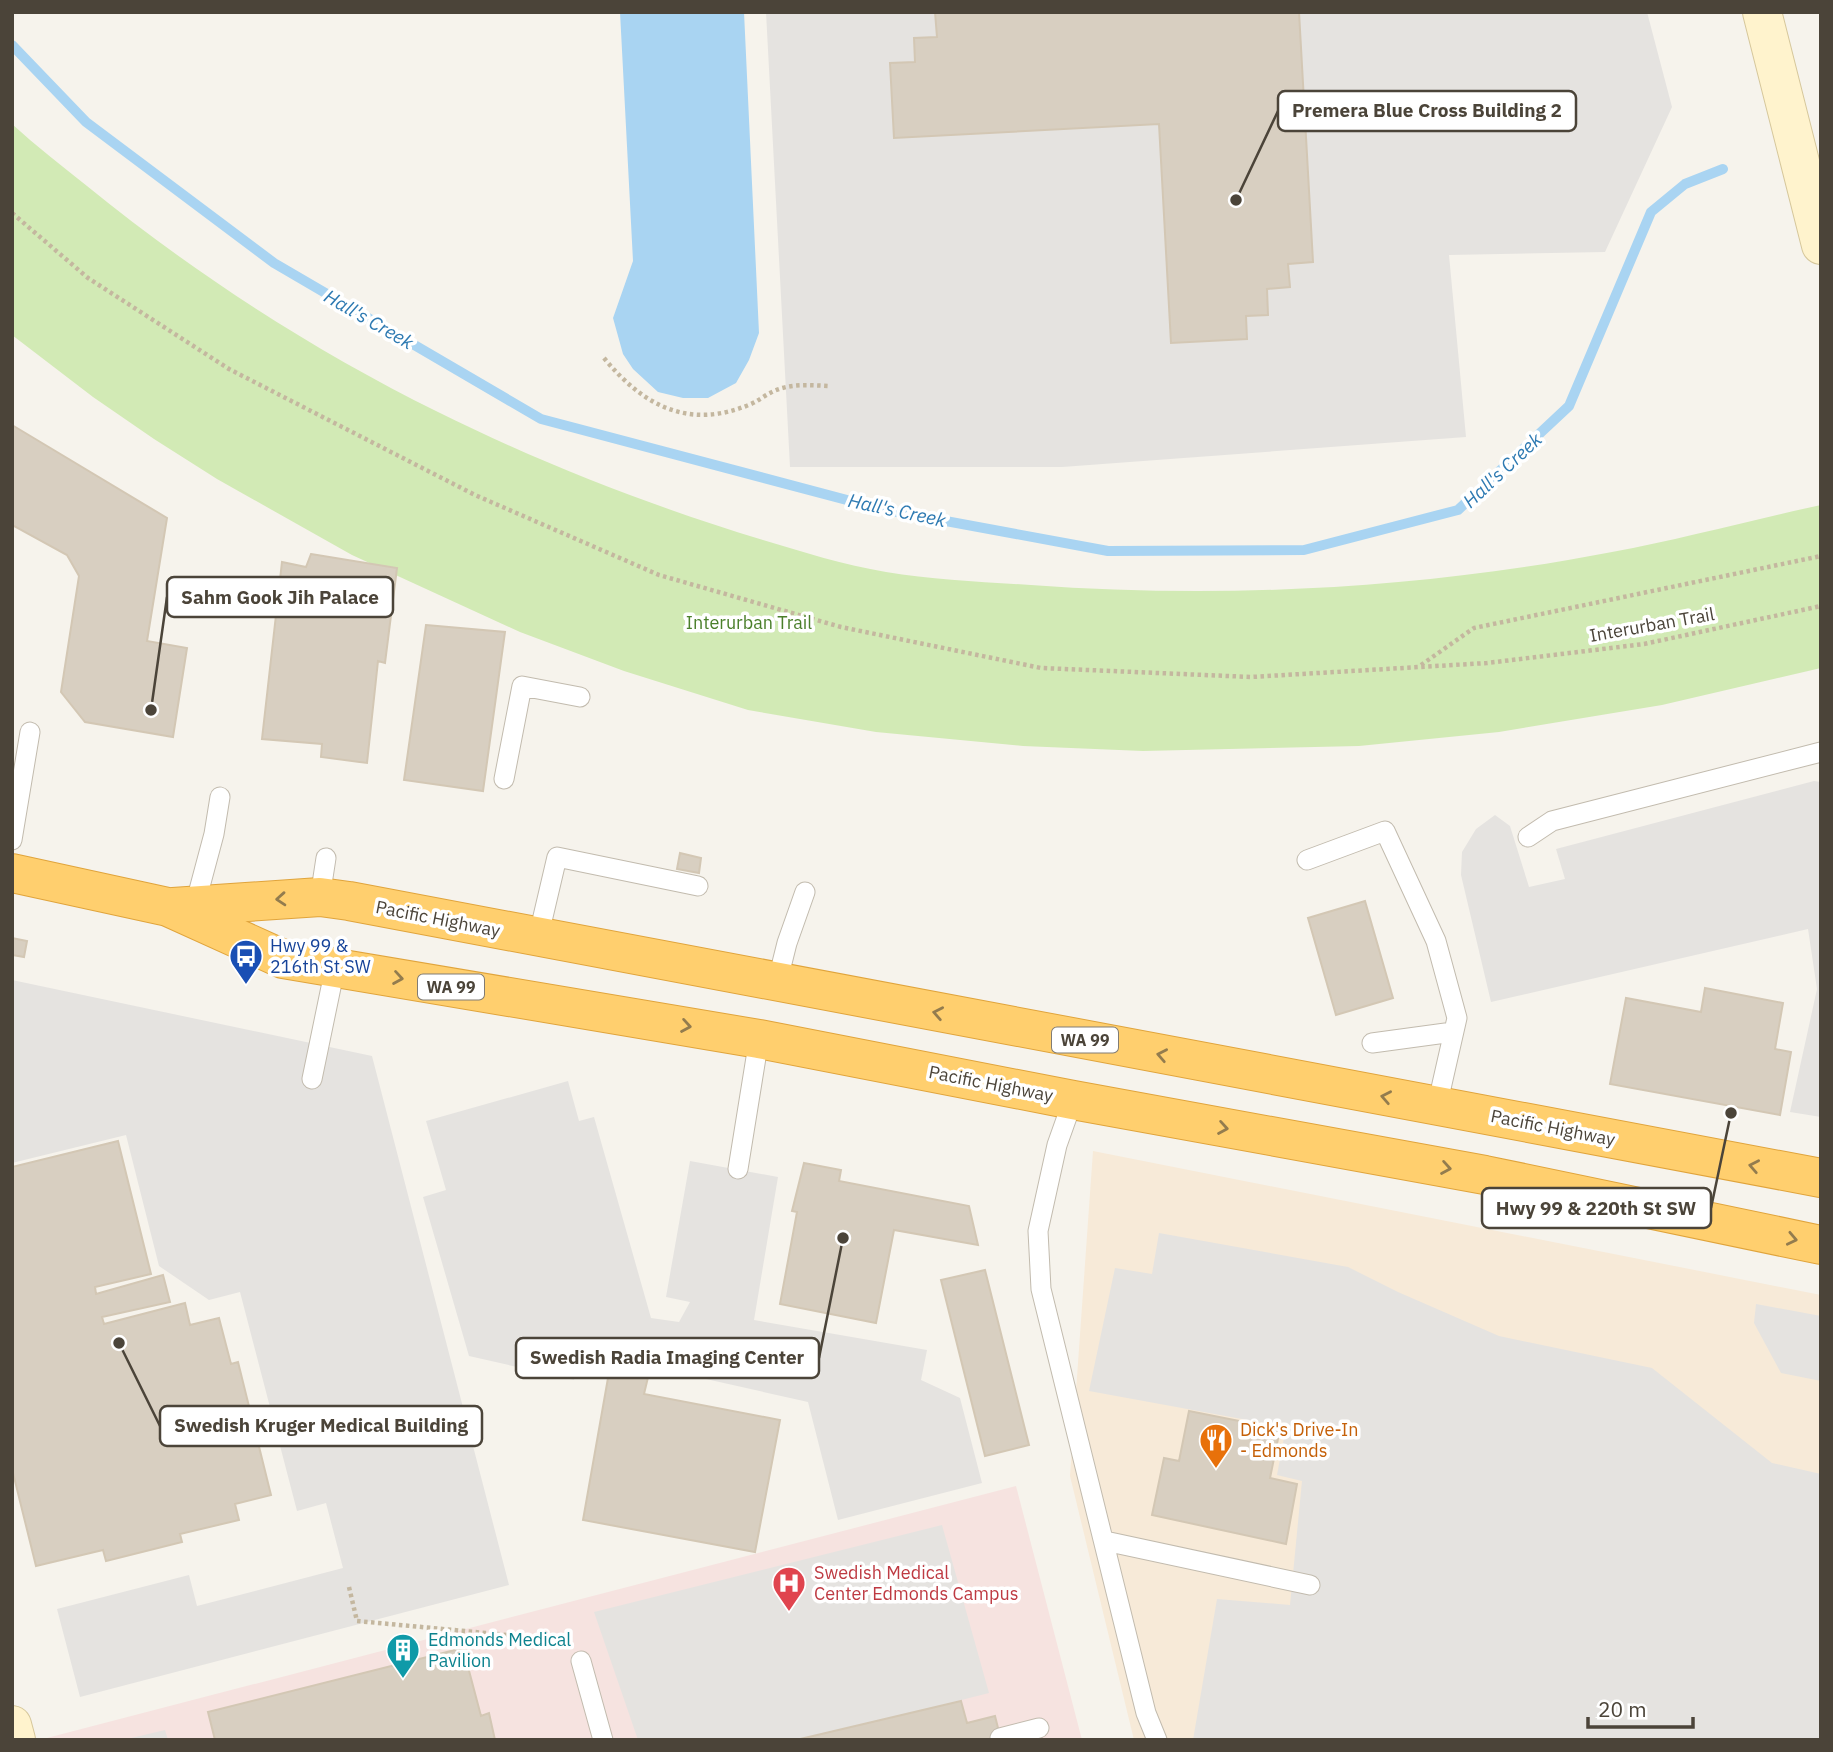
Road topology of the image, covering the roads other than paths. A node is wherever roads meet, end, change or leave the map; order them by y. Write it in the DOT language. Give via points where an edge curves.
graph roads {
  1 [pos="1762,12"];
  2 [pos="1821,245"];
  3 [pos="580,697"];
  4 [pos="30,732"];
  5 [pos="1821,752"];
  6 [pos="504,779"];
  7 [pos="220,797"];
  8 [pos="1528,837"];
  9 [pos="12,840"];
  10 [pos="326,858"];
  11 [pos="1307,860"];
  12 [pos="12,873"];
  13 [pos="698,886"];
  14 [pos="806,892"];
  15 [pos="320,897"];
  16 [pos="182,906"];
  17 [pos="538,938"];
  18 [pos="335,968"];
  19 [pos="777,983"];
  20 [pos="1453,1032"];
  21 [pos="759,1039"];
  22 [pos="1372,1042"];
  23 [pos="312,1079"];
  24 [pos="1073,1100"];
  25 [pos="1437,1107"];
  26 [pos="737,1169"];
  27 [pos="1821,1178"];
  28 [pos="1821,1245"];
  29 [pos="1105,1541"];
  30 [pos="1310,1585"];
  31 [pos="581,1661"];
  32 [pos="12,1725"];
  33 [pos="1039,1728"];
  34 [pos="1000,1738"];
  35 [pos="16,1740"];
  36 [pos="603,1740"];
  37 [pos="1157,1740"];
  1 -- 2 [label="main road"];
  3 -- 6 [label="lane" via="522,686"];
  4 -- 9 [label="lane"];
  5 -- 8 [label="lane" via="1552,821"];
  7 -- 16 [label="lane" via="214,835"];
  10 -- 15 [label="lane"];
  11 -- 20 [label="lane" via="1385,831 1436,941 1457,1018"];
  12 -- 16 [label="highway, Pacific Highway / WA 99"];
  13 -- 17 [label="lane" via="556,857"];
  14 -- 19 [label="lane"];
  15 -- 16 [label="highway, Pacific Highway / WA 99, one-way"];
  15 -- 17 [label="highway, Pacific Highway / WA 99"];
  16 -- 18 [label="highway, Pacific Highway / WA 99" via="282,959"];
  17 -- 19 [label="highway, Pacific Highway / WA 99"];
  18 -- 21 [label="highway, Pacific Highway / WA 99, one-way"];
  18 -- 23 [label="lane"];
  25 -- 19 [label="highway, Pacific Highway / WA 99, one-way"];
  20 -- 22 [label="lane"];
  20 -- 25 [label="lane"];
  21 -- 24 [label="highway, Pacific Highway / WA 99"];
  21 -- 26 [label="lane"];
  24 -- 28 [label="highway, Pacific Highway / WA 99, one-way" via="1485,1175"];
  24 -- 29 [label="lane" via="1057,1145 1038,1231 1041,1289"];
  27 -- 25 [label="highway, Pacific Highway / WA 99, one-way"];
  29 -- 30 [label="lane"];
  29 -- 37 [label="lane" via="1146,1713"];
  31 -- 36 [label="lane"];
  32 -- 35 [label="main road"];
  33 -- 34 [label="lane"];
}
